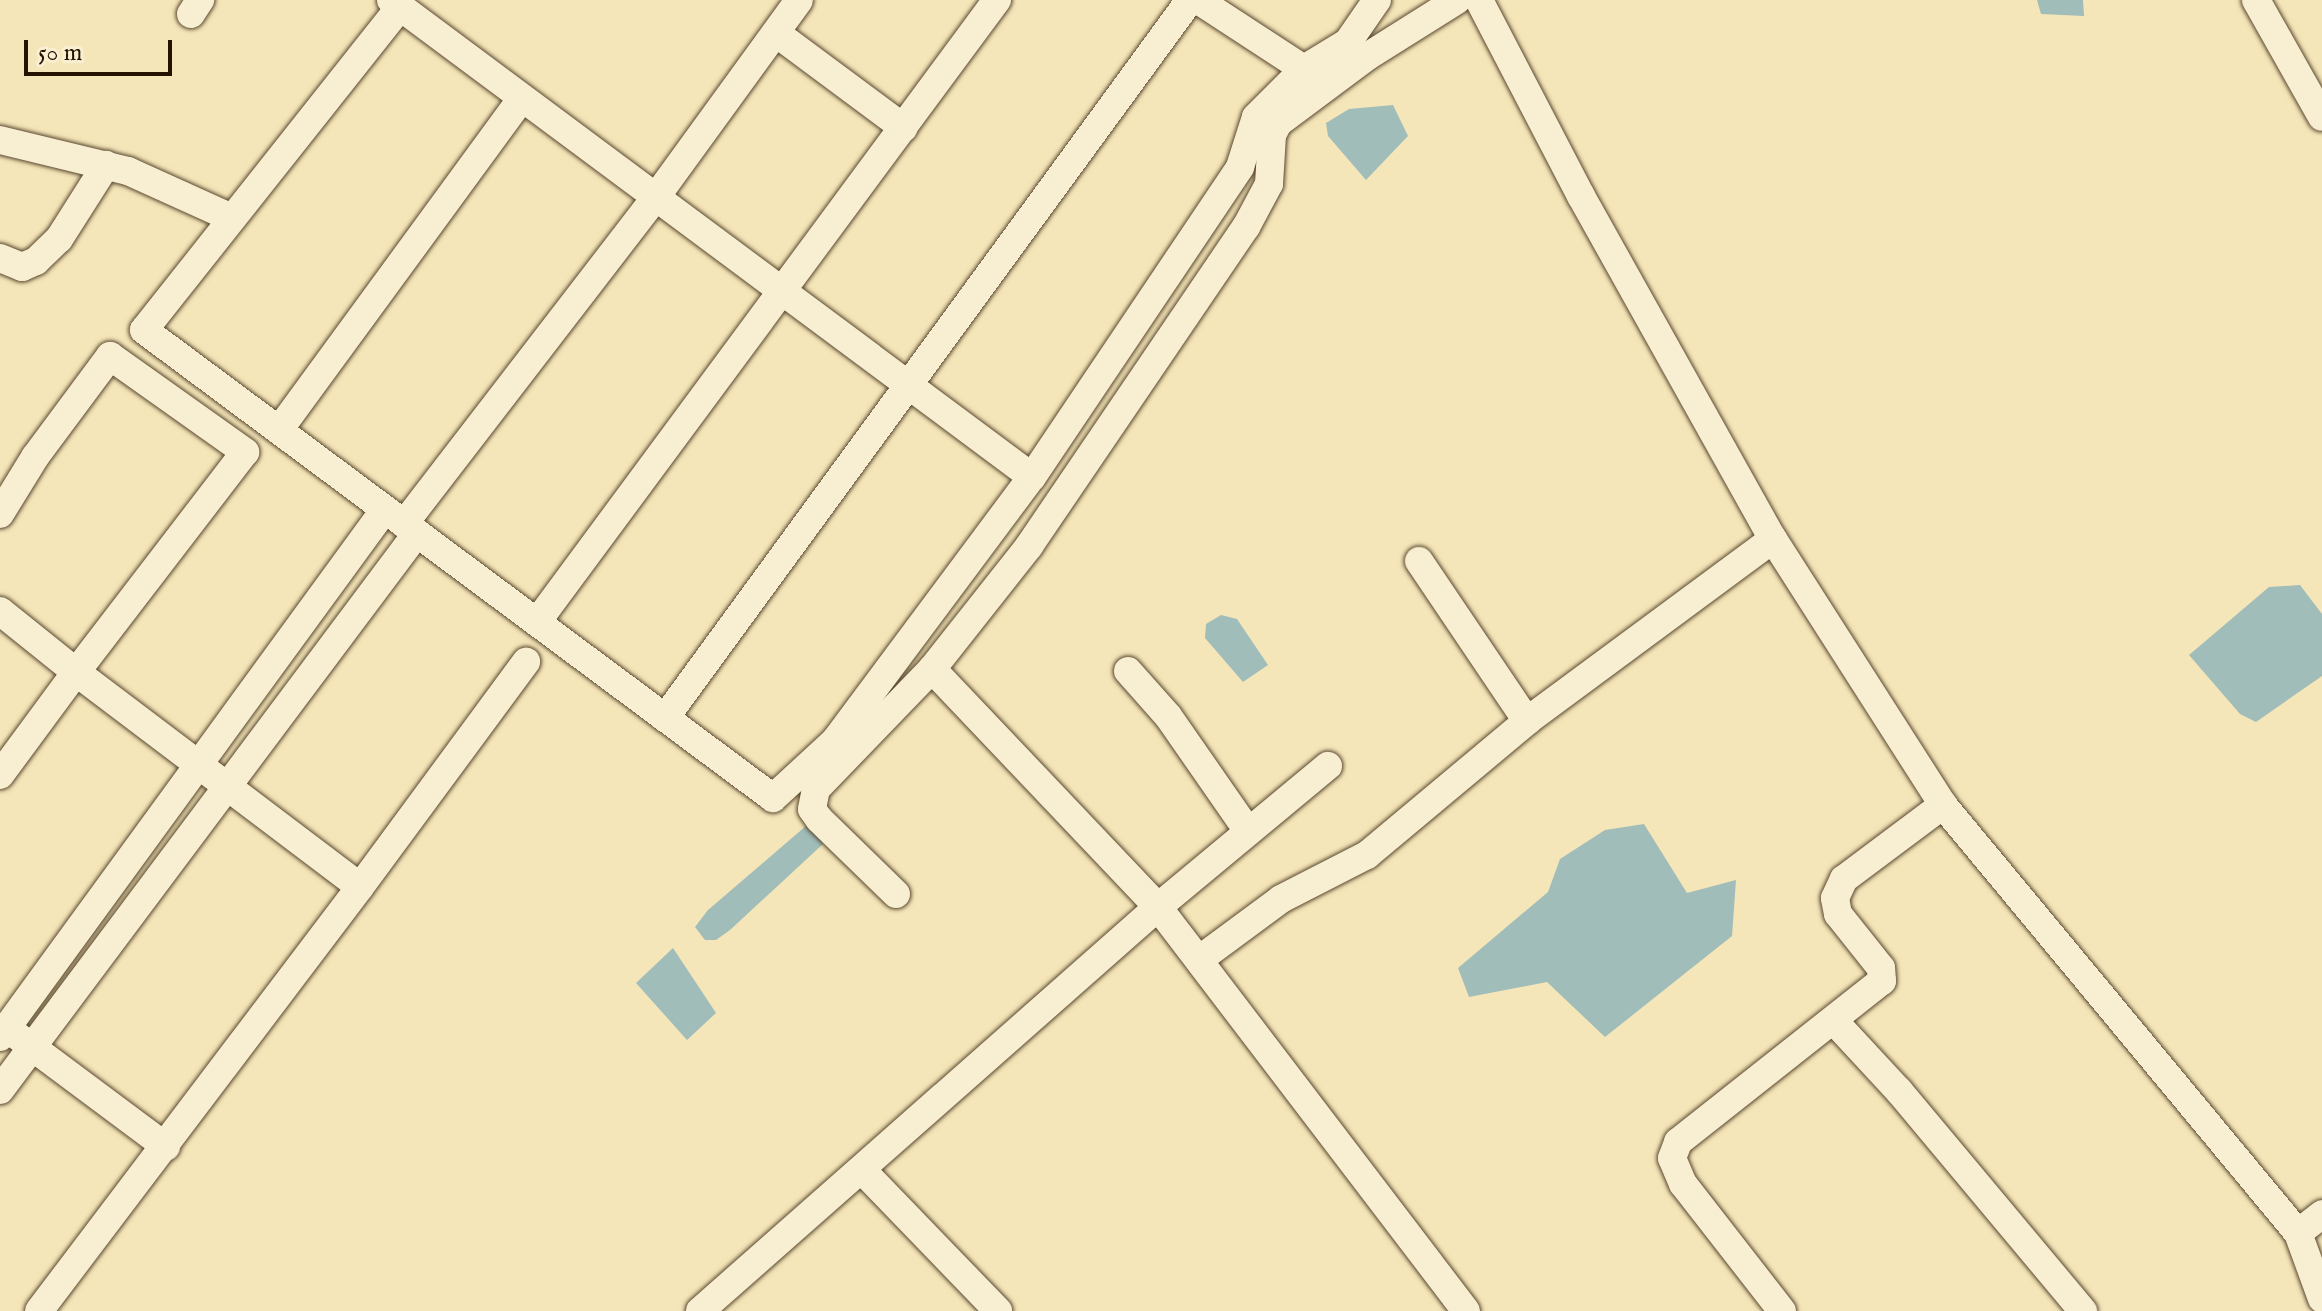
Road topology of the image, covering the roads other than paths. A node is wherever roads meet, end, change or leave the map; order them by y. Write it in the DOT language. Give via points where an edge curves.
graph roads {
  1 [pos="799,0"];
  2 [pos="997,0"];
  3 [pos="1190,0"];
  4 [pos="1198,0"];
  5 [pos="1377,0"];
  6 [pos="1457,0"];
  7 [pos="1479,0"];
  8 [pos="2256,0"];
  9 [pos="395,3"];
  10 [pos="776,33"];
  11 [pos="1304,69"];
  12 [pos="522,98"];
  13 [pos="2322,117"];
  14 [pos="904,128"];
  15 [pos="0,140"];
  16 [pos="106,165"];
  17 [pos="656,197"];
  18 [pos="232,218"];
  19 [pos="0,258"];
  20 [pos="783,292"];
  21 [pos="912,387"];
  22 [pos="279,430"];
  23 [pos="1032,477"];
  24 [pos="0,514"];
  25 [pos="402,522"];
  26 [pos="1773,539"];
  27 [pos="1419,561"];
  28 [pos="0,611"];
  29 [pos="537,622"];
  30 [pos="526,662"];
  31 [pos="932,669"];
  32 [pos="1128,671"];
  33 [pos="76,672"];
  34 [pos="665,718"];
  35 [pos="1527,721"];
  36 [pos="200,762"];
  37 [pos="1328,766"];
  38 [pos="0,775"];
  39 [pos="227,782"];
  40 [pos="1943,805"];
  41 [pos="1248,831"];
  42 [pos="360,887"];
  43 [pos="896,894"];
  44 [pos="1158,907"];
  45 [pos="1200,959"];
  46 [pos="1835,1022"];
  47 [pos="2,1028"];
  48 [pos="30,1048"];
  49 [pos="0,1090"];
  50 [pos="166,1147"];
  51 [pos="862,1170"];
  52 [pos="2322,1214"];
  53 [pos="2298,1233"];
  54 [pos="2322,1299"];
  55 [pos="39,1311"];
  56 [pos="700,1311"];
  57 [pos="998,1311"];
  58 [pos="1466,1311"];
  59 [pos="1782,1311"];
  60 [pos="2083,1311"];
  1 -- 10 [label="street"];
  2 -- 14 [label="street"];
  3 -- 21 [label="street"];
  4 -- 11 [label="street"];
  5 -- 11 [label="street" via="1348,42"];
  6 -- 31 [label="street" via="1368,56 1278,123 1272,135 1269,184 1246,227 1029,546"];
  7 -- 26 [label="street" via="1581,196"];
  8 -- 13 [label="street"];
  9 -- 12 [label="street"];
  9 -- 18 [label="street"];
  10 -- 14 [label="street"];
  10 -- 17 [label="street"];
  11 -- 23 [label="street" via="1256,117 1240,167"];
  12 -- 17 [label="street"];
  12 -- 22 [label="street"];
  14 -- 20 [label="street"];
  15 -- 16 [label="street"];
  16 -- 18 [label="street"];
  16 -- 19 [label="street" via="59,239 36,261 22,267"];
  17 -- 20 [label="street"];
  17 -- 25 [label="street"];
  18 -- 22 [label="street" via="144,330"];
  20 -- 21 [label="street"];
  20 -- 29 [label="street"];
  21 -- 23 [label="street"];
  21 -- 34 [label="street"];
  22 -- 25 [label="street"];
  23 -- 34 [label="street" via="835,741 773,798"];
  24 -- 33 [label="street" via="110,356 245,452"];
  25 -- 29 [label="street"];
  25 -- 36 [label="street"];
  25 -- 39 [label="street"];
  26 -- 35 [label="street"];
  26 -- 40 [label="street"];
  27 -- 35 [label="street"];
  28 -- 33 [label="street"];
  29 -- 34 [label="street"];
  30 -- 42 [label="street"];
  31 -- 43 [label="street" via="812,799 819,819"];
  31 -- 44 [label="street"];
  32 -- 41 [label="street" via="1168,716"];
  33 -- 36 [label="street"];
  33 -- 38 [label="street"];
  35 -- 45 [label="street" via="1367,855 1281,899"];
  36 -- 39 [label="street"];
  36 -- 47 [label="street"];
  37 -- 41 [label="street"];
  39 -- 42 [label="street"];
  39 -- 48 [label="street"];
  40 -- 46 [label="street" via="1844,879 1835,898 1838,914 1881,968 1882,981"];
  40 -- 53 [label="street"];
  41 -- 44 [label="street"];
  42 -- 50 [label="street"];
  44 -- 45 [label="street"];
  44 -- 51 [label="street"];
  45 -- 58 [label="street"];
  46 -- 59 [label="street" via="1678,1142 1672,1158 1683,1184"];
  46 -- 60 [label="street"];
  47 -- 48 [label="street"];
  48 -- 49 [label="street"];
  48 -- 50 [label="street"];
  50 -- 55 [label="street"];
  51 -- 56 [label="street"];
  51 -- 57 [label="street"];
  52 -- 53 [label="street"];
  53 -- 54 [label="street"];
}
